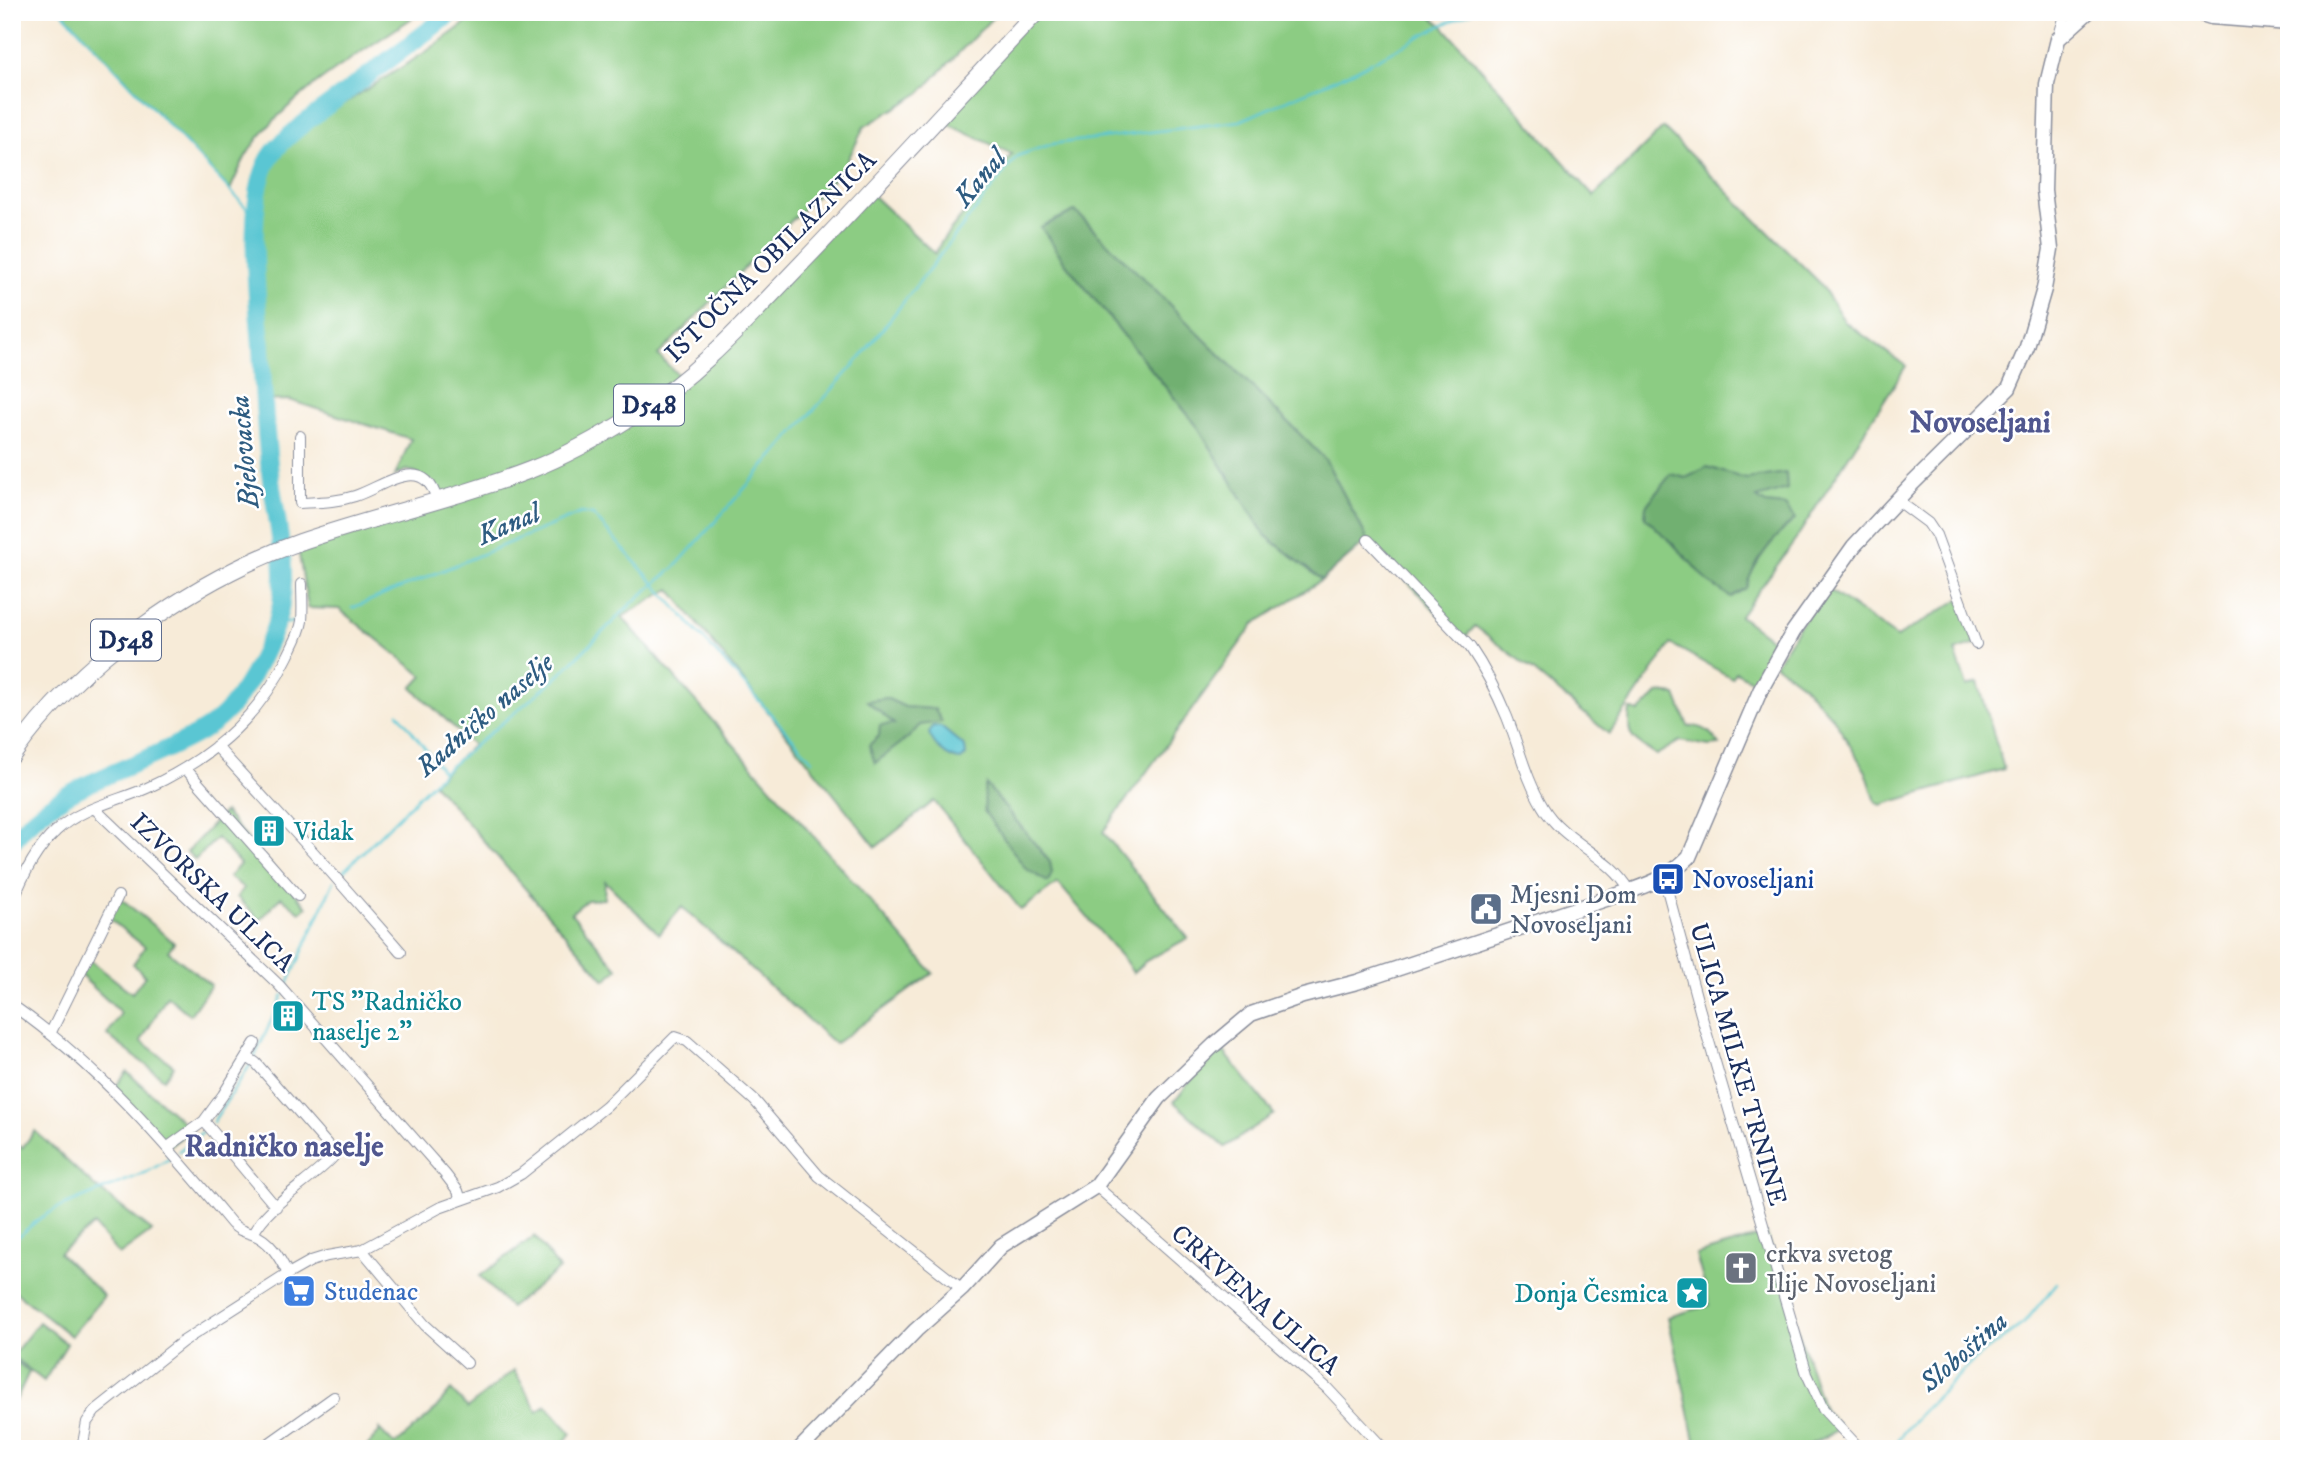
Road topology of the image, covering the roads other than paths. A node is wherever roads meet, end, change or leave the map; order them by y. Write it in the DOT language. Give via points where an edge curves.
graph roads {
  1 [pos="1037,12"];
  2 [pos="2066,12"];
  3 [pos="2088,12"];
  4 [pos="2195,12"];
  5 [pos="2289,23"];
  6 [pos="2058,39"];
  7 [pos="300,436"];
  8 [pos="437,500"];
  9 [pos="1897,500"];
  10 [pos="1367,540"];
  11 [pos="302,584"];
  12 [pos="1976,644"];
  13 [pos="216,746"];
  14 [pos="12,756"];
  15 [pos="186,768"];
  16 [pos="95,809"];
  17 [pos="1664,878"];
  18 [pos="1630,891"];
  19 [pos="118,895"];
  20 [pos="298,896"];
  21 [pos="12,903"];
  22 [pos="401,952"];
  23 [pos="12,1005"];
  24 [pos="51,1032"];
  25 [pos="255,1043"];
  26 [pos="247,1057"];
  27 [pos="204,1121"];
  28 [pos="169,1147"];
  29 [pos="1096,1186"];
  30 [pos="461,1200"];
  31 [pos="276,1207"];
  32 [pos="253,1234"];
  33 [pos="362,1250"];
  34 [pos="288,1274"];
  35 [pos="962,1289"];
  36 [pos="467,1363"];
  37 [pos="334,1397"];
  38 [pos="82,1449"];
  39 [pos="261,1449"];
  40 [pos="800,1449"];
  41 [pos="1384,1449"];
  42 [pos="1860,1449"];
  1 -- 8 [label="main road, ISTOČNA OBILAZNICA / D548" via="817,248 683,380 584,446 531,470"];
  2 -- 6 [label="street"];
  3 -- 6 [label="main road"];
  4 -- 5 [label="main road"];
  6 -- 9 [label="main road" via="2047,84 2044,190 2050,249 2027,347 2009,388"];
  7 -- 8 [label="street" via="300,503 339,500 405,474 426,481"];
  8 -- 14 [label="main road, ISTOČNA OBILAZNICA / D548" via="297,543 190,596 102,659 62,695"];
  9 -- 12 [label="street" via="1928,523 1936,535"];
  9 -- 17 [label="main road" via="1854,546 1793,632 1760,691 1689,857"];
  10 -- 18 [label="street" via="1483,666 1544,809 1580,846 1623,878"];
  11 -- 13 [label="street" via="302,622 285,662 254,712"];
  13 -- 15 [label="street"];
  13 -- 22 [label="street"];
  15 -- 16 [label="street"];
  15 -- 20 [label="street"];
  16 -- 21 [label="street" via="56,831 32,860"];
  16 -- 30 [label="street, IZVORSKA ULICA" via="279,985 445,1174"];
  17 -- 18 [label="main road"];
  17 -- 42 [label="street, ULICA MILKE TRNINE" via="1807,1374 1823,1409"];
  18 -- 29 [label="main road" via="1251,1014 1159,1098"];
  19 -- 24 [label="street"];
  23 -- 24 [label="street"];
  24 -- 28 [label="street"];
  25 -- 26 [label="street"];
  26 -- 27 [label="street"];
  26 -- 31 [label="street" via="333,1151 333,1157"];
  27 -- 28 [label="street"];
  27 -- 31 [label="street"];
  28 -- 32 [label="street" via="232,1224"];
  29 -- 35 [label="main road" via="1002,1246"];
  29 -- 41 [label="street, CRKVENA ULICA" via="1327,1388"];
  30 -- 33 [label="street"];
  30 -- 35 [label="street" via="498,1187 524,1171 606,1105 675,1037 687,1041 755,1101 819,1176"];
  31 -- 32 [label="street"];
  32 -- 34 [label="street" via="278,1254"];
  33 -- 34 [label="street" via="311,1261"];
  33 -- 36 [label="street" via="425,1325"];
  34 -- 38 [label="street" via="182,1342 95,1411 87,1422"];
  35 -- 40 [label="main road"];
  37 -- 39 [label="street"];
}
